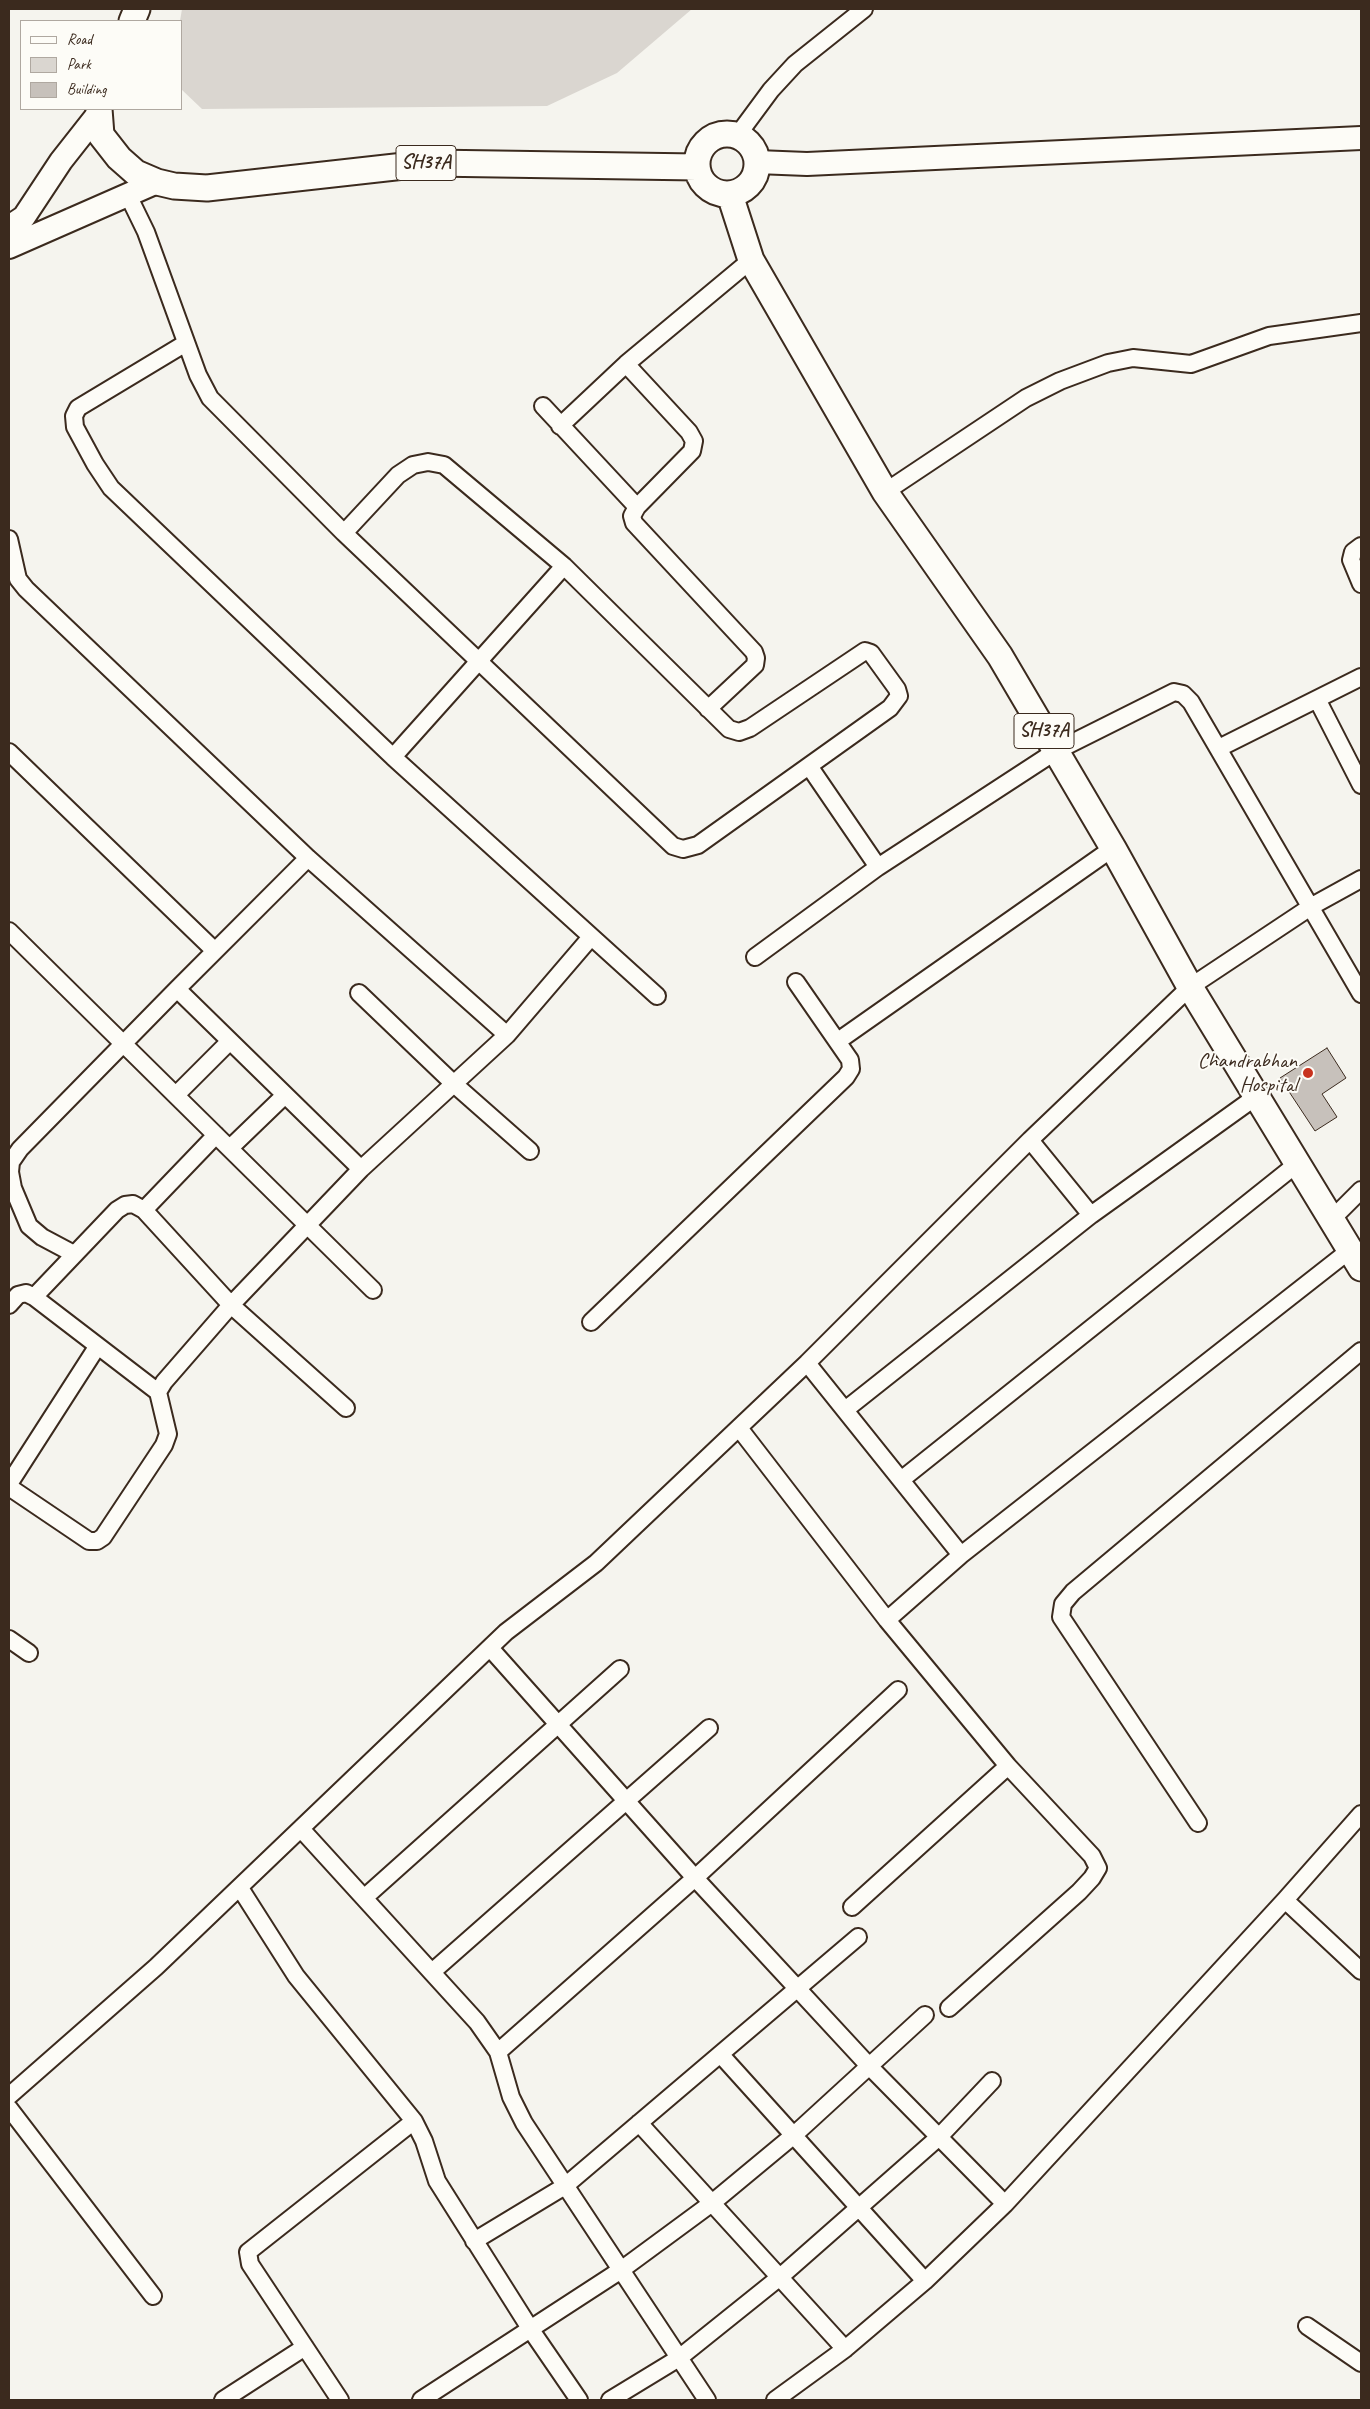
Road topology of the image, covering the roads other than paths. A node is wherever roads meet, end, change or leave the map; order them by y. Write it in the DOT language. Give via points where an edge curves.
graph roads {
  1 [pos="864,9"];
  2 [pos="98,111"];
  3 [pos="737,136"];
  4 [pos="1361,138"];
  5 [pos="757,162"];
  6 [pos="697,167"];
  7 [pos="157,182"];
  8 [pos="128,195"];
  9 [pos="730,195"];
  10 [pos="9,227"];
  11 [pos="9,246"];
  12 [pos="751,260"];
  13 [pos="1361,323"];
  14 [pos="186,343"];
  15 [pos="626,364"];
  16 [pos="543,406"];
  17 [pos="560,426"];
  18 [pos="886,492"];
  19 [pos="637,507"];
  20 [pos="344,533"];
  21 [pos="9,539"];
  22 [pos="1361,546"];
  23 [pos="564,566"];
  24 [pos="1361,584"];
  25 [pos="479,661"];
  26 [pos="1361,677"];
  27 [pos="1317,699"];
  28 [pos="708,709"];
  29 [pos="1219,748"];
  30 [pos="1056,751"];
  31 [pos="9,752"];
  32 [pos="393,757"];
  33 [pos="809,766"];
  34 [pos="1361,785"];
  35 [pos="1113,848"];
  36 [pos="308,858"];
  37 [pos="878,867"];
  38 [pos="1361,879"];
  39 [pos="1312,906"];
  40 [pos="9,931"];
  41 [pos="591,937"];
  42 [pos="215,950"];
  43 [pos="755,957"];
  44 [pos="796,982"];
  45 [pos="1190,987"];
  46 [pos="177,989"];
  47 [pos="359,993"];
  48 [pos="1361,994"];
  49 [pos="657,996"];
  50 [pos="507,1035"];
  51 [pos="230,1041"];
  52 [pos="838,1041"];
  53 [pos="124,1044"];
  54 [pos="454,1084"];
  55 [pos="176,1095"];
  56 [pos="285,1095"];
  57 [pos="1257,1096"];
  58 [pos="216,1135"];
  59 [pos="1030,1140"];
  60 [pos="230,1148"];
  61 [pos="530,1151"];
  62 [pos="1298,1163"];
  63 [pos="361,1169"];
  64 [pos="1361,1190"];
  65 [pos="144,1210"];
  66 [pos="1091,1215"];
  67 [pos="1332,1219"];
  68 [pos="308,1224"];
  69 [pos="74,1254"];
  70 [pos="1356,1259"];
  71 [pos="373,1290"];
  72 [pos="34,1297"];
  73 [pos="9,1305"];
  74 [pos="231,1305"];
  75 [pos="591,1322"];
  76 [pos="97,1347"];
  77 [pos="1361,1350"];
  78 [pos="808,1363"];
  79 [pos="158,1392"];
  80 [pos="346,1408"];
  81 [pos="845,1410"];
  82 [pos="739,1428"];
  83 [pos="901,1480"];
  84 [pos="9,1485"];
  85 [pos="961,1555"];
  86 [pos="887,1620"];
  87 [pos="9,1638"];
  88 [pos="490,1648"];
  89 [pos="30,1653"];
  90 [pos="620,1669"];
  91 [pos="898,1690"];
  92 [pos="557,1725"];
  93 [pos="709,1728"];
  94 [pos="1008,1766"];
  95 [pos="626,1801"];
  96 [pos="1361,1814"];
  97 [pos="1198,1824"];
  98 [pos="302,1830"];
  99 [pos="695,1878"];
  100 [pos="240,1888"];
  101 [pos="364,1898"];
  102 [pos="1285,1900"];
  103 [pos="852,1907"];
  104 [pos="858,1937"];
  105 [pos="1361,1971"];
  106 [pos="432,1972"];
  107 [pos="799,1988"];
  108 [pos="949,2008"];
  109 [pos="925,2015"];
  110 [pos="498,2052"];
  111 [pos="721,2055"];
  112 [pos="870,2066"];
  113 [pos="992,2082"];
  114 [pos="9,2096"];
  115 [pos="9,2108"];
  116 [pos="414,2121"];
  117 [pos="639,2123"];
  118 [pos="794,2135"];
  119 [pos="939,2137"];
  120 [pos="565,2186"];
  121 [pos="712,2203"];
  122 [pos="1005,2204"];
  123 [pos="860,2208"];
  124 [pos="474,2241"];
  125 [pos="621,2270"];
  126 [pos="780,2277"];
  127 [pos="925,2281"];
  128 [pos="153,2296"];
  129 [pos="1307,2326"];
  130 [pos="531,2330"];
  131 [pos="305,2347"];
  132 [pos="845,2349"];
  133 [pos="679,2358"];
  134 [pos="1361,2363"];
  135 [pos="223,2400"];
  136 [pos="340,2400"];
  137 [pos="421,2400"];
  138 [pos="579,2400"];
  139 [pos="610,2400"];
  140 [pos="707,2400"];
  141 [pos="775,2400"];
  1 -- 3 [label="street" via="795,64"];
  2 -- 7 [label="main road, SH37A" via="101,135 119,158 136,173"];
  2 -- 10 [label="main road" via="24,217"];
  3 -- 5 [label="main road" via="754,151"];
  3 -- 6 [label="main road" via="725,134 713,138 698,155"];
  4 -- 5 [label="main road" via="807,164"];
  5 -- 9 [label="main road" via="756,174 750,184 741,192"];
  6 -- 7 [label="main road, SH37A" via="431,163 207,188"];
  6 -- 9 [label="main road" via="700,178 708,187"];
  7 -- 8 [label="main road"];
  8 -- 11 [label="main road"];
  8 -- 14 [label="street" via="146,232"];
  9 -- 12 [label="main road, SH37A"];
  12 -- 15 [label="street"];
  12 -- 18 [label="main road, SH37A"];
  13 -- 18 [label="street" via="1270,336 1191,364 1133,358 1108,363 1026,398"];
  14 -- 20 [label="street" via="210,398"];
  14 -- 32 [label="street" via="87,401 74,416 75,426 111,488"];
  15 -- 17 [label="street"];
  15 -- 19 [label="street" via="694,441 692,451"];
  16 -- 17 [label="street"];
  17 -- 19 [label="street"];
  18 -- 30 [label="main road, SH37A" via="1000,656"];
  19 -- 28 [label="street" via="632,516 634,523 754,652 754,665"];
  20 -- 23 [label="street" via="398,476 413,465 428,462 444,464"];
  20 -- 25 [label="street"];
  21 -- 36 [label="street" via="18,579 26,588"];
  22 -- 24 [label="street" via="1351,560"];
  23 -- 25 [label="street"];
  23 -- 28 [label="street"];
  25 -- 32 [label="street"];
  25 -- 33 [label="street" via="673,846 682,849 698,845"];
  26 -- 27 [label="street"];
  27 -- 29 [label="street"];
  27 -- 34 [label="street"];
  28 -- 33 [label="street" via="729,729 739,732 750,728 858,654 871,653 897,689 899,696 896,702"];
  29 -- 30 [label="street" via="1191,702 1183,694 1174,692"];
  29 -- 39 [label="street"];
  30 -- 35 [label="main road, SH37A"];
  30 -- 37 [label="street"];
  31 -- 42 [label="street"];
  32 -- 41 [label="street"];
  33 -- 37 [label="street"];
  35 -- 45 [label="main road, SH37A"];
  35 -- 52 [label="street"];
  36 -- 42 [label="street"];
  36 -- 50 [label="street"];
  37 -- 43 [label="street"];
  38 -- 39 [label="street"];
  39 -- 45 [label="street"];
  39 -- 48 [label="street"];
  40 -- 53 [label="street"];
  41 -- 49 [label="street"];
  41 -- 50 [label="street"];
  42 -- 46 [label="street"];
  44 -- 52 [label="street"];
  45 -- 57 [label="main road, SH37A"];
  45 -- 59 [label="street"];
  46 -- 51 [label="street"];
  46 -- 53 [label="street"];
  47 -- 54 [label="street"];
  50 -- 54 [label="street"];
  51 -- 55 [label="street"];
  51 -- 56 [label="street"];
  52 -- 75 [label="street" via="850,1060 851,1069 846,1078"];
  53 -- 55 [label="street"];
  53 -- 69 [label="street" via="11,1162 14,1188 29,1226"];
  54 -- 61 [label="street"];
  54 -- 63 [label="street"];
  55 -- 58 [label="street"];
  56 -- 60 [label="street"];
  56 -- 63 [label="street"];
  57 -- 62 [label="main road, SH37A"];
  57 -- 66 [label="street"];
  58 -- 60 [label="street"];
  58 -- 65 [label="street"];
  59 -- 66 [label="street"];
  59 -- 78 [label="street"];
  60 -- 68 [label="street"];
  62 -- 67 [label="main road, SH37A"];
  62 -- 83 [label="street"];
  63 -- 68 [label="street"];
  64 -- 67 [label="street"];
  65 -- 69 [label="street" via="125,1204"];
  65 -- 74 [label="street"];
  66 -- 81 [label="street"];
  67 -- 70 [label="main road, SH37A"];
  68 -- 71 [label="street"];
  68 -- 74 [label="street"];
  69 -- 72 [label="street"];
  70 -- 85 [label="street"];
  72 -- 73 [label="street" via="26,1293 18,1295"];
  72 -- 76 [label="street"];
  74 -- 79 [label="street"];
  74 -- 80 [label="street"];
  76 -- 79 [label="street"];
  76 -- 84 [label="street"];
  77 -- 97 [label="street" via="1073,1592 1063,1604 1061,1617"];
  78 -- 81 [label="street"];
  78 -- 82 [label="street"];
  79 -- 84 [label="street" via="168,1434 164,1445 103,1537 97,1541 89,1541"];
  81 -- 83 [label="street"];
  82 -- 86 [label="street"];
  82 -- 88 [label="street" via="596,1563"];
  83 -- 85 [label="street"];
  85 -- 86 [label="street"];
  86 -- 94 [label="street"];
  87 -- 89 [label="street"];
  88 -- 92 [label="street"];
  88 -- 98 [label="street"];
  90 -- 92 [label="street"];
  91 -- 99 [label="street"];
  92 -- 95 [label="street"];
  92 -- 101 [label="street"];
  93 -- 95 [label="street"];
  94 -- 103 [label="street"];
  94 -- 108 [label="street" via="1092,1856 1098,1868 1079,1892"];
  95 -- 99 [label="street"];
  95 -- 106 [label="street"];
  96 -- 102 [label="street"];
  98 -- 100 [label="street"];
  98 -- 101 [label="street"];
  99 -- 107 [label="street"];
  99 -- 110 [label="street"];
  100 -- 114 [label="street"];
  100 -- 116 [label="street" via="296,1976"];
  101 -- 106 [label="street"];
  102 -- 105 [label="street"];
  102 -- 122 [label="street"];
  104 -- 107 [label="street"];
  106 -- 110 [label="street" via="477,2022"];
  107 -- 111 [label="street"];
  107 -- 112 [label="street"];
  109 -- 112 [label="street"];
  110 -- 120 [label="street" via="511,2097"];
  111 -- 117 [label="street"];
  111 -- 118 [label="street"];
  112 -- 118 [label="street"];
  112 -- 119 [label="street"];
  113 -- 119 [label="street"];
  115 -- 128 [label="street"];
  116 -- 124 [label="street" via="424,2140 437,2181"];
  116 -- 131 [label="street" via="248,2252 250,2264"];
  117 -- 120 [label="street"];
  117 -- 121 [label="street"];
  118 -- 121 [label="street"];
  118 -- 123 [label="street"];
  119 -- 122 [label="street"];
  119 -- 123 [label="street"];
  120 -- 124 [label="street"];
  120 -- 125 [label="street"];
  121 -- 125 [label="street"];
  121 -- 126 [label="street"];
  122 -- 127 [label="street"];
  123 -- 126 [label="street"];
  123 -- 127 [label="street"];
  124 -- 130 [label="street"];
  125 -- 130 [label="street"];
  125 -- 133 [label="street"];
  126 -- 132 [label="street"];
  126 -- 133 [label="street"];
  127 -- 132 [label="street"];
  129 -- 134 [label="street"];
  130 -- 137 [label="street"];
  130 -- 138 [label="street"];
  131 -- 135 [label="street"];
  131 -- 136 [label="street"];
  132 -- 141 [label="street"];
  133 -- 139 [label="street"];
  133 -- 140 [label="street"];
}
